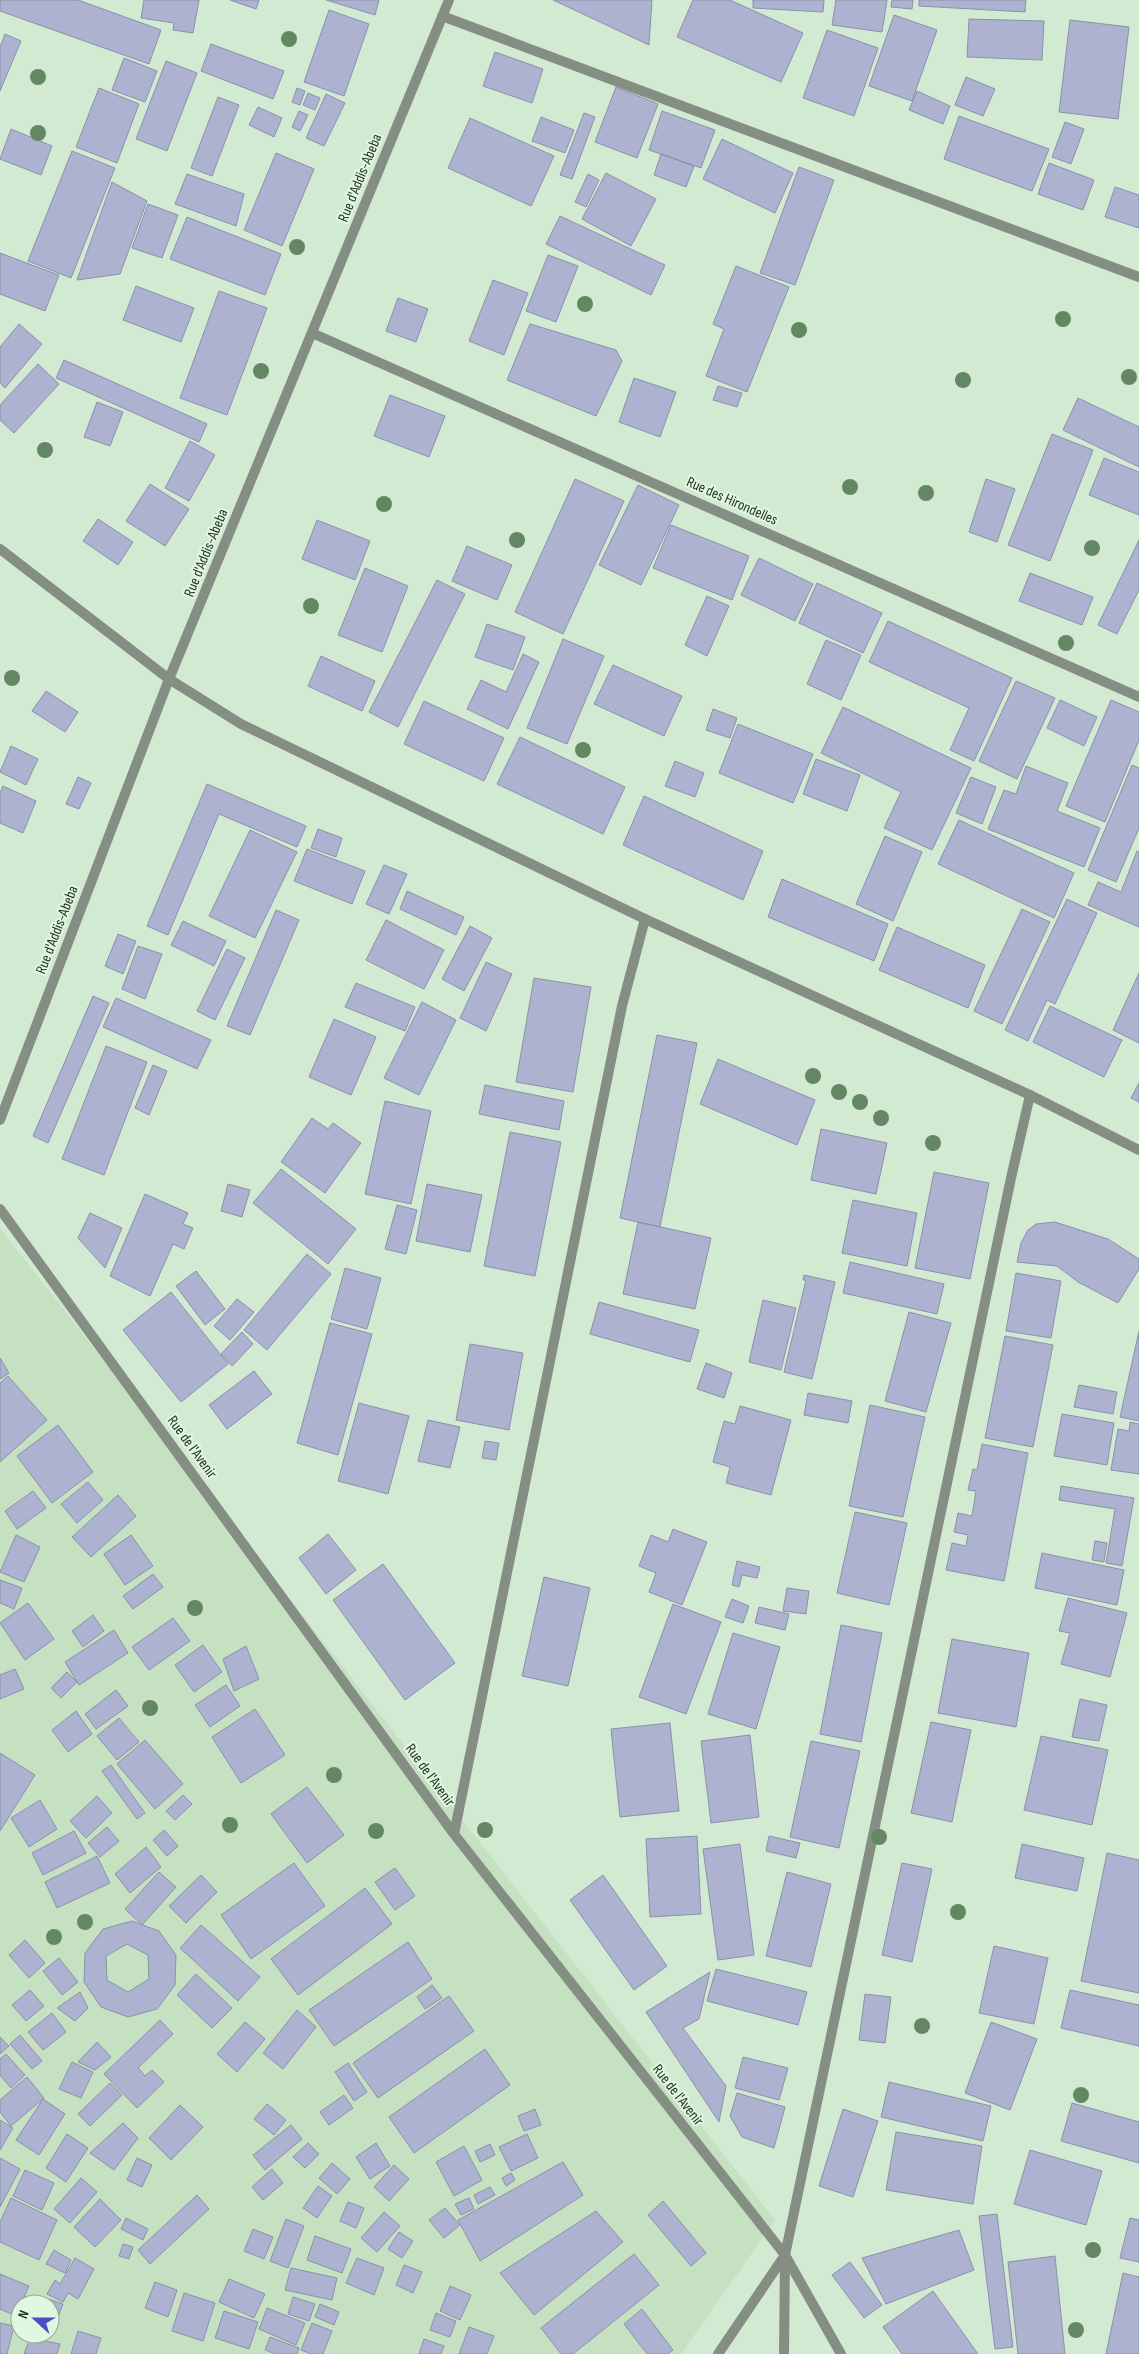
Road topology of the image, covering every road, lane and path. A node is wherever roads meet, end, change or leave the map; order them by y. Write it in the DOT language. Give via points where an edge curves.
graph roads {
  1 [pos="449,0"];
  2 [pos="442,16"];
  3 [pos="1139,277"];
  4 [pos="312,333"];
  5 [pos="0,548"];
  6 [pos="169,679"];
  7 [pos="1139,697"];
  8 [pos="645,919"];
  9 [pos="1030,1095"];
  10 [pos="0,1120"];
  11 [pos="1139,1150"];
  12 [pos="0,1209"];
  13 [pos="454,1834"];
  14 [pos="785,2255"];
  15 [pos="718,2354"];
  16 [pos="784,2354"];
  17 [pos="841,2354"];
  1 -- 2 [label="street, Rue d'Addis-Abeba"];
  2 -- 3 [label="street"];
  2 -- 4 [label="street, Rue d'Addis-Abeba"];
  4 -- 6 [label="street, Rue d'Addis-Abeba"];
  4 -- 7 [label="street, Rue des Hirondelles"];
  5 -- 6 [label="street"];
  6 -- 8 [label="street" via="241,724"];
  6 -- 10 [label="street, Rue d'Addis-Abeba"];
  8 -- 9 [label="street"];
  8 -- 13 [label="street" via="622,1006"];
  9 -- 11 [label="street"];
  9 -- 14 [label="street"];
  12 -- 13 [label="street, Rue de l'Avenir"];
  13 -- 14 [label="street, Rue de l'Avenir"];
  14 -- 15 [label="street"];
  14 -- 16 [label="street"];
  14 -- 17 [label="street, Rue de l'Avenir"];
}
